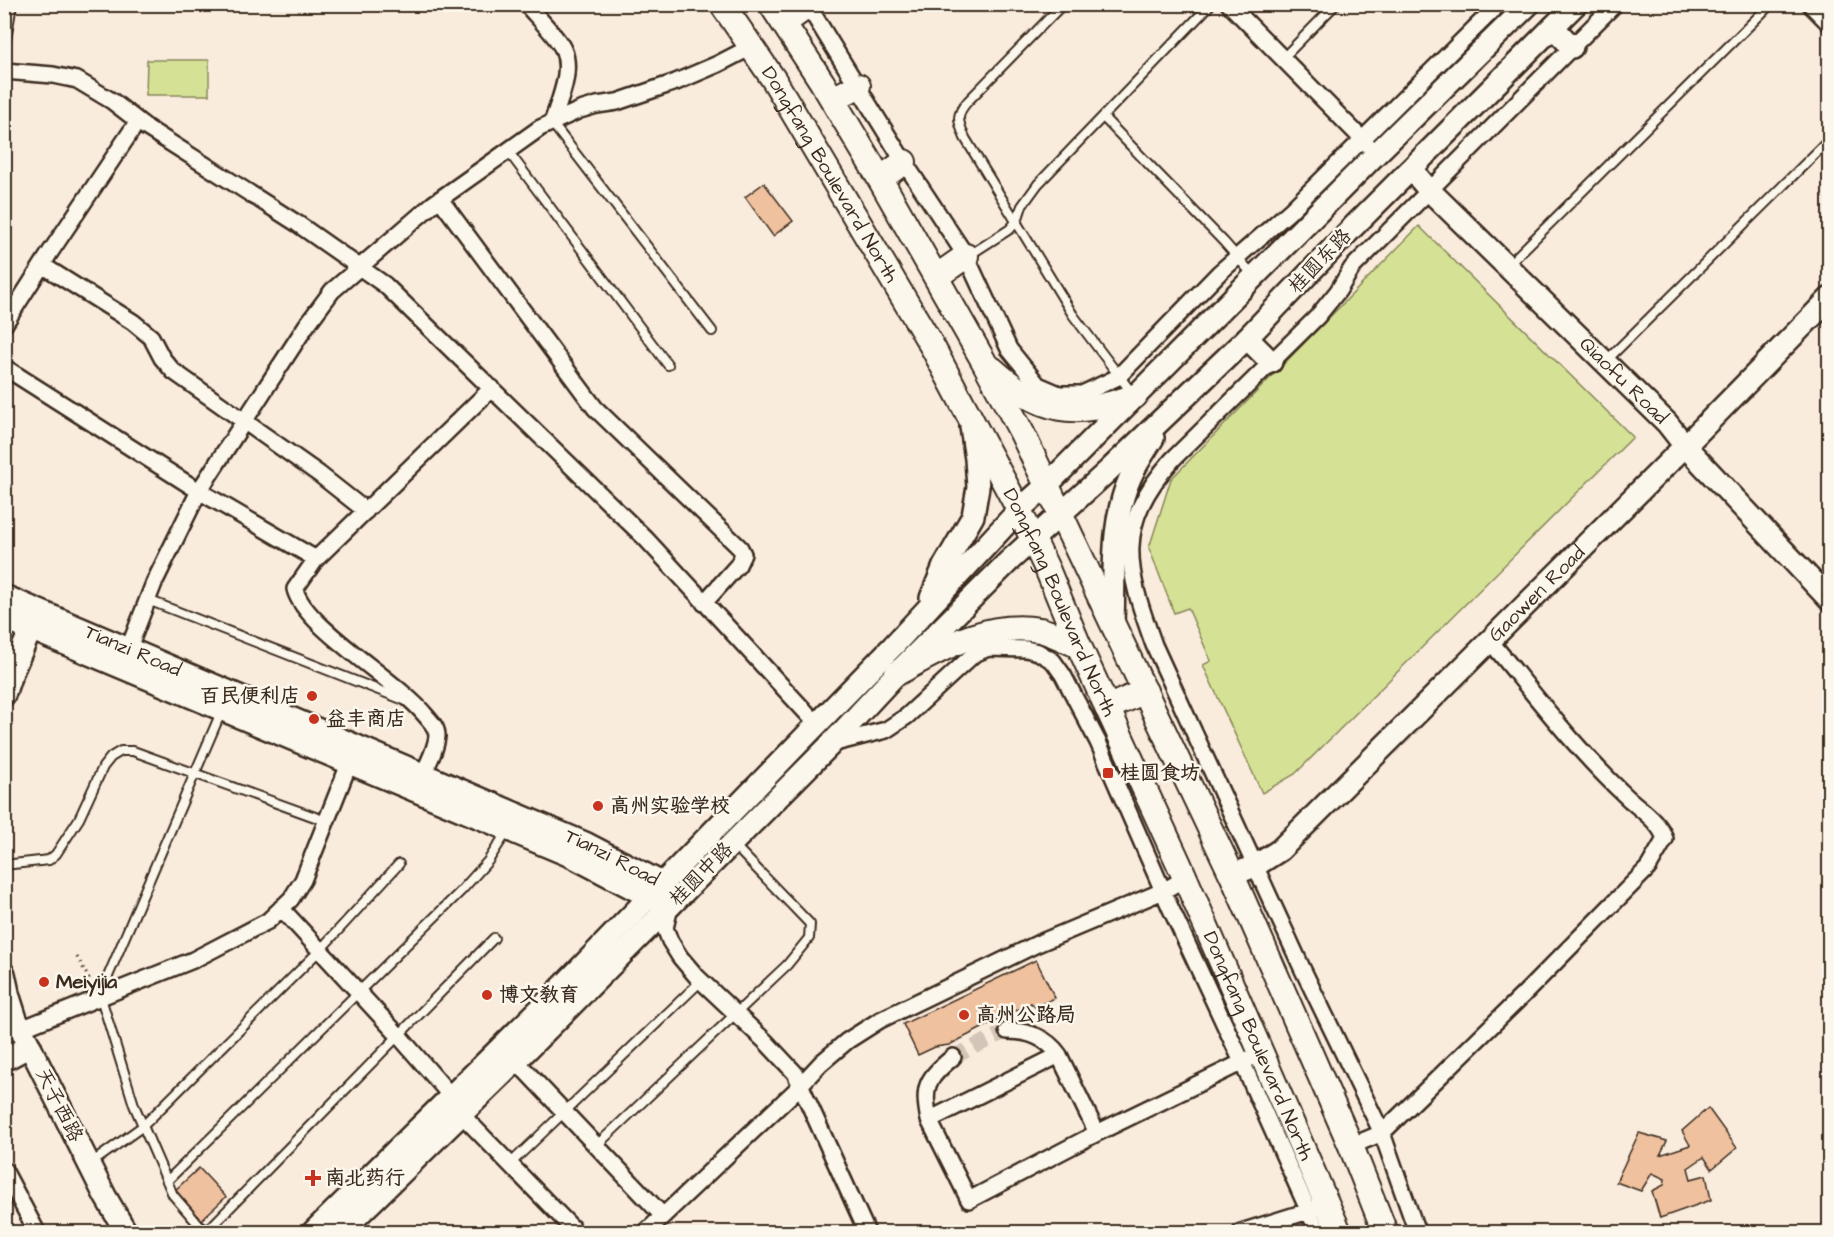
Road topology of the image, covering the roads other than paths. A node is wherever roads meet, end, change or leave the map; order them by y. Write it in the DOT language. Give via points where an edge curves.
graph roads {
  1 [pos="12,4"];
  2 [pos="526,4"];
  3 [pos="722,4"];
  4 [pos="1063,4"];
  5 [pos="1211,4"];
  6 [pos="1336,4"];
  7 [pos="1499,4"];
  8 [pos="1576,4"];
  9 [pos="1615,4"];
  10 [pos="1771,4"];
  11 [pos="1814,4"];
  12 [pos="807,5"];
  13 [pos="1529,5"];
  14 [pos="1237,7"];
  15 [pos="777,14"];
  16 [pos="1830,20"];
  17 [pos="1553,27"];
  18 [pos="752,47"];
  19 [pos="1572,47"];
  20 [pos="4,52"];
  21 [pos="1283,58"];
  22 [pos="4,71"];
  23 [pos="858,86"];
  24 [pos="827,91"];
  25 [pos="787,102"];
  26 [pos="1103,117"];
  27 [pos="138,121"];
  28 [pos="552,123"];
  29 [pos="1830,139"];
  30 [pos="1370,146"];
  31 [pos="508,151"];
  32 [pos="904,162"];
  33 [pos="1411,169"];
  34 [pos="880,179"];
  35 [pos="1429,190"];
  36 [pos="440,199"];
  37 [pos="1017,221"];
  38 [pos="966,256"];
  39 [pos="1237,256"];
  40 [pos="42,265"];
  41 [pos="1508,265"];
  42 [pos="359,266"];
  43 [pos="936,277"];
  44 [pos="1255,277"];
  45 [pos="1830,298"];
  46 [pos="4,325"];
  47 [pos="712,331"];
  48 [pos="1247,338"];
  49 [pos="983,360"];
  50 [pos="1271,362"];
  51 [pos="1606,362"];
  52 [pos="668,365"];
  53 [pos="4,367"];
  54 [pos="1118,377"];
  55 [pos="492,388"];
  56 [pos="1135,396"];
  57 [pos="1169,412"];
  58 [pos="969,415"];
  59 [pos="244,423"];
  60 [pos="1685,446"];
  61 [pos="1047,485"];
  62 [pos="199,491"];
  63 [pos="1019,510"];
  64 [pos="366,511"];
  65 [pos="1060,513"];
  66 [pos="1032,538"];
  67 [pos="316,559"];
  68 [pos="4,596"];
  69 [pos="148,600"];
  70 [pos="1830,600"];
  71 [pos="704,603"];
  72 [pos="924,612"];
  73 [pos="4,618"];
  74 [pos="35,620"];
  75 [pos="1113,624"];
  76 [pos="1491,641"];
  77 [pos="1079,646"];
  78 [pos="124,658"];
  79 [pos="897,673"];
  80 [pos="1145,691"];
  81 [pos="4,695"];
  82 [pos="225,701"];
  83 [pos="415,702"];
  84 [pos="1107,708"];
  85 [pos="816,723"];
  86 [pos="831,744"];
  87 [pos="353,755"];
  88 [pos="194,773"];
  89 [pos="419,783"];
  90 [pos="326,821"];
  91 [pos="512,821"];
  92 [pos="732,843"];
  93 [pos="399,864"];
  94 [pos="4,865"];
  95 [pos="1255,866"];
  96 [pos="1232,875"];
  97 [pos="1186,878"];
  98 [pos="655,890"];
  99 [pos="1163,891"];
  100 [pos="670,905"];
  101 [pos="281,908"];
  102 [pos="494,938"];
  103 [pos="320,950"];
  104 [pos="4,974"];
  105 [pos="701,981"];
  106 [pos="359,992"];
  107 [pos="101,998"];
  108 [pos="8,1008"];
  109 [pos="736,1014"];
  110 [pos="1007,1031"];
  111 [pos="399,1036"];
  112 [pos="26,1038"];
  113 [pos="1059,1055"];
  114 [pos="954,1057"];
  115 [pos="1252,1058"];
  116 [pos="4,1060"];
  117 [pos="516,1061"];
  118 [pos="800,1086"];
  119 [pos="456,1104"];
  120 [pos="565,1112"];
  121 [pos="929,1120"];
  122 [pos="143,1126"];
  123 [pos="1097,1133"];
  124 [pos="1382,1133"];
  125 [pos="596,1146"];
  126 [pos="1351,1146"];
  127 [pos="89,1165"];
  128 [pos="509,1165"];
  129 [pos="4,1170"];
  130 [pos="167,1181"];
  131 [pos="1318,1208"];
  132 [pos="663,1216"];
  133 [pos="37,1233"];
  134 [pos="126,1233"];
  135 [pos="205,1233"];
  136 [pos="313,1233"];
  137 [pos="341,1233"];
  138 [pos="576,1233"];
  139 [pos="646,1233"];
  140 [pos="867,1233"];
  141 [pos="1241,1233"];
  142 [pos="1318,1233"];
  143 [pos="1339,1233"];
  144 [pos="1385,1233"];
  145 [pos="1417,1233"];
  1 -- 20 [label="lane"];
  2 -- 28 [label="street" via="562,47 567,62"];
  3 -- 18 [label="main road, Dongfang Boulevard North"];
  4 -- 37 [label="lane" via="959,113 965,138"];
  5 -- 26 [label="lane"];
  6 -- 21 [label="lane"];
  7 -- 30 [label="street"];
  8 -- 17 [label="main road, 桂圆东路"];
  9 -- 19 [label="street"];
  10 -- 41 [label="lane"];
  11 -- 16 [label="main road"];
  12 -- 15 [label="main road"];
  12 -- 23 [label="street"];
  13 -- 30 [label="main road, 桂圆东路"];
  14 -- 21 [label="street"];
  15 -- 24 [label="main road, Dongfang Boulevard North"];
  17 -- 19 [label="main road"];
  17 -- 33 [label="main road, 桂圆东路"];
  18 -- 25 [label="main road, Dongfang Boulevard North"];
  18 -- 28 [label="street" via="675,82 580,110"];
  19 -- 35 [label="street"];
  21 -- 30 [label="street"];
  22 -- 27 [label="street" via="77,80"];
  23 -- 24 [label="main road"];
  23 -- 32 [label="street"];
  24 -- 25 [label="main road"];
  24 -- 34 [label="main road, Dongfang Boulevard North"];
  25 -- 58 [label="main road, Dongfang Boulevard North"];
  26 -- 37 [label="lane" via="1038,184 1022,206"];
  26 -- 39 [label="lane"];
  27 -- 40 [label="street"];
  27 -- 42 [label="street"];
  28 -- 31 [label="street"];
  28 -- 47 [label="lane"];
  29 -- 51 [label="lane"];
  30 -- 39 [label="street"];
  30 -- 44 [label="main road, 桂圆东路"];
  31 -- 36 [label="street"];
  31 -- 52 [label="lane"];
  32 -- 34 [label="main road"];
  32 -- 38 [label="street"];
  33 -- 35 [label="main road, Qiaofu Road"];
  33 -- 48 [label="main road, 桂圆东路"];
  34 -- 43 [label="main road, Dongfang Boulevard North"];
  35 -- 41 [label="main road, Qiaofu Road"];
  35 -- 50 [label="street" via="1352,268 1317,317"];
  36 -- 42 [label="street"];
  36 -- 71 [label="street" via="595,408 740,548 743,554 738,565"];
  37 -- 38 [label="lane"];
  37 -- 54 [label="lane" via="1073,315"];
  38 -- 43 [label="main road"];
  38 -- 54 [label="street" via="1009,349 1038,385 1059,394 1082,394"];
  39 -- 44 [label="lane"];
  39 -- 54 [label="street"];
  40 -- 46 [label="street"];
  40 -- 59 [label="street" via="133,322 151,337 173,371"];
  41 -- 51 [label="main road, Qiaofu Road"];
  42 -- 55 [label="street" via="400,299"];
  42 -- 59 [label="street" via="332,291"];
  43 -- 49 [label="main road, Dongfang Boulevard North"];
  44 -- 56 [label="main road, 桂圆东路"];
  45 -- 60 [label="main road, Gaowen Road"];
  48 -- 50 [label="main road"];
  48 -- 57 [label="main road, 桂圆东路"];
  49 -- 56 [label="main road" via="1006,381 1050,407 1075,411"];
  49 -- 61 [label="main road, Dongfang Boulevard North"];
  50 -- 95 [label="street" via="1156,478 1136,515 1130,544 1138,602 1154,645"];
  51 -- 60 [label="main road, Qiaofu Road"];
  53 -- 62 [label="street"];
  54 -- 56 [label="lane"];
  55 -- 64 [label="street"];
  55 -- 71 [label="street"];
  56 -- 61 [label="main road, 桂圆东路"];
  57 -- 65 [label="main road, 桂圆东路"];
  57 -- 75 [label="main road" via="1130,478 1120,513 1114,557"];
  58 -- 63 [label="main road, Dongfang Boulevard North"];
  58 -- 72 [label="main road" via="978,487 973,516 944,566"];
  59 -- 62 [label="street"];
  59 -- 64 [label="street"];
  60 -- 70 [label="main road, Qiaofu Road"];
  60 -- 76 [label="main road, Gaowen Road"];
  61 -- 63 [label="main road, 桂圆东路"];
  61 -- 65 [label="main road, Dongfang Boulevard North"];
  62 -- 67 [label="street"];
  62 -- 69 [label="street"];
  63 -- 66 [label="main road, Dongfang Boulevard North"];
  63 -- 72 [label="main road, 桂圆中路"];
  64 -- 67 [label="street"];
  65 -- 66 [label="main road, 桂圆中路"];
  65 -- 75 [label="main road, Dongfang Boulevard North"];
  66 -- 77 [label="main road, Dongfang Boulevard North"];
  66 -- 79 [label="main road, 桂圆中路"];
  67 -- 83 [label="street" via="295,588 302,606"];
  68 -- 74 [label="main road, Tianzi Road"];
  69 -- 78 [label="street"];
  69 -- 83 [label="lane"];
  71 -- 85 [label="street"];
  72 -- 85 [label="main road, 桂圆中路"];
  73 -- 74 [label="main road, Tianzi Road"];
  74 -- 78 [label="main road, Tianzi Road"];
  74 -- 81 [label="main road"];
  75 -- 80 [label="main road, Dongfang Boulevard North"];
  76 -- 95 [label="main road, Gaowen Road" via="1280,850"];
  76 -- 124 [label="street" via="1597,769 1655,823 1665,839 1648,868"];
  77 -- 79 [label="main road" via="1042,631 1010,628 981,633 943,648"];
  77 -- 84 [label="main road, Dongfang Boulevard North"];
  78 -- 82 [label="main road, Tianzi Road"];
  79 -- 86 [label="main road, 桂圆中路"];
  80 -- 84 [label="main road"];
  80 -- 96 [label="main road, Dongfang Boulevard North"];
  82 -- 87 [label="main road, Tianzi Road"];
  82 -- 88 [label="lane"];
  83 -- 89 [label="street" via="437,736"];
  84 -- 97 [label="main road, Dongfang Boulevard North"];
  85 -- 98 [label="main road, 桂圆中路"];
  86 -- 92 [label="main road, 桂圆中路"];
  86 -- 99 [label="street" via="886,730 907,716 974,654 988,648 1038,652 1053,661 1063,675 1098,742"];
  87 -- 89 [label="main road, Tianzi Road"];
  87 -- 90 [label="street"];
  88 -- 90 [label="lane"];
  88 -- 94 [label="lane" via="133,751 121,751 103,767 79,819 56,854 49,860"];
  88 -- 107 [label="lane"];
  89 -- 91 [label="main road, Tianzi Road"];
  90 -- 101 [label="street" via="303,880"];
  91 -- 98 [label="main road, Tianzi Road" via="587,844"];
  91 -- 106 [label="lane" via="488,861"];
  92 -- 100 [label="main road, 桂圆中路"];
  92 -- 109 [label="lane" via="810,924 811,931 795,957"];
  93 -- 103 [label="lane"];
  95 -- 96 [label="main road, Gaowen Road"];
  95 -- 124 [label="street"];
  96 -- 126 [label="main road, Dongfang Boulevard North"];
  97 -- 99 [label="street"];
  97 -- 115 [label="main road, Dongfang Boulevard North"];
  98 -- 100 [label="main road, Tianzi Road" via="667,891"];
  98 -- 119 [label="main road, 桂圆中路"];
  99 -- 115 [label="street"];
  99 -- 118 [label="street" via="1036,944 880,1020 847,1041"];
  100 -- 105 [label="street" via="665,928 670,941"];
  100 -- 117 [label="main road, 桂圆中路"];
  101 -- 103 [label="street"];
  101 -- 107 [label="street" via="268,921 193,960"];
  102 -- 111 [label="lane"];
  103 -- 106 [label="street"];
  103 -- 122 [label="lane"];
  104 -- 108 [label="main road, 天子西路"];
  105 -- 109 [label="street"];
  105 -- 120 [label="lane"];
  106 -- 111 [label="street"];
  106 -- 130 [label="lane"];
  107 -- 112 [label="street"];
  107 -- 122 [label="lane"];
  108 -- 112 [label="main road, 天子西路"];
  109 -- 118 [label="street" via="789,1065"];
  109 -- 125 [label="lane"];
  110 -- 113 [label="street" via="1036,1035 1051,1044"];
  111 -- 119 [label="street"];
  111 -- 135 [label="lane"];
  112 -- 116 [label="main road"];
  112 -- 127 [label="main road, 天子西路"];
  113 -- 121 [label="street"];
  113 -- 123 [label="street"];
  114 -- 121 [label="street" via="932,1075 926,1102"];
  115 -- 123 [label="street"];
  115 -- 131 [label="main road, Dongfang Boulevard North"];
  117 -- 119 [label="main road, 桂圆中路"];
  117 -- 120 [label="street"];
  118 -- 132 [label="street"];
  118 -- 140 [label="street"];
  119 -- 128 [label="street"];
  119 -- 136 [label="main road, 桂圆中路"];
  119 -- 137 [label="main road, 桂圆中路"];
  120 -- 125 [label="street"];
  120 -- 128 [label="lane"];
  121 -- 123 [label="street" via="969,1200"];
  122 -- 127 [label="lane"];
  122 -- 130 [label="lane"];
  124 -- 126 [label="street"];
  124 -- 145 [label="street"];
  125 -- 132 [label="street"];
  126 -- 144 [label="main road, Dongfang Boulevard North"];
  127 -- 134 [label="main road, 天子西路"];
  128 -- 138 [label="street"];
  129 -- 133 [label="street"];
  130 -- 135 [label="lane" via="173,1196"];
  131 -- 141 [label="street"];
  131 -- 142 [label="street"];
  131 -- 143 [label="main road, Dongfang Boulevard North"];
  132 -- 139 [label="street"];
}
